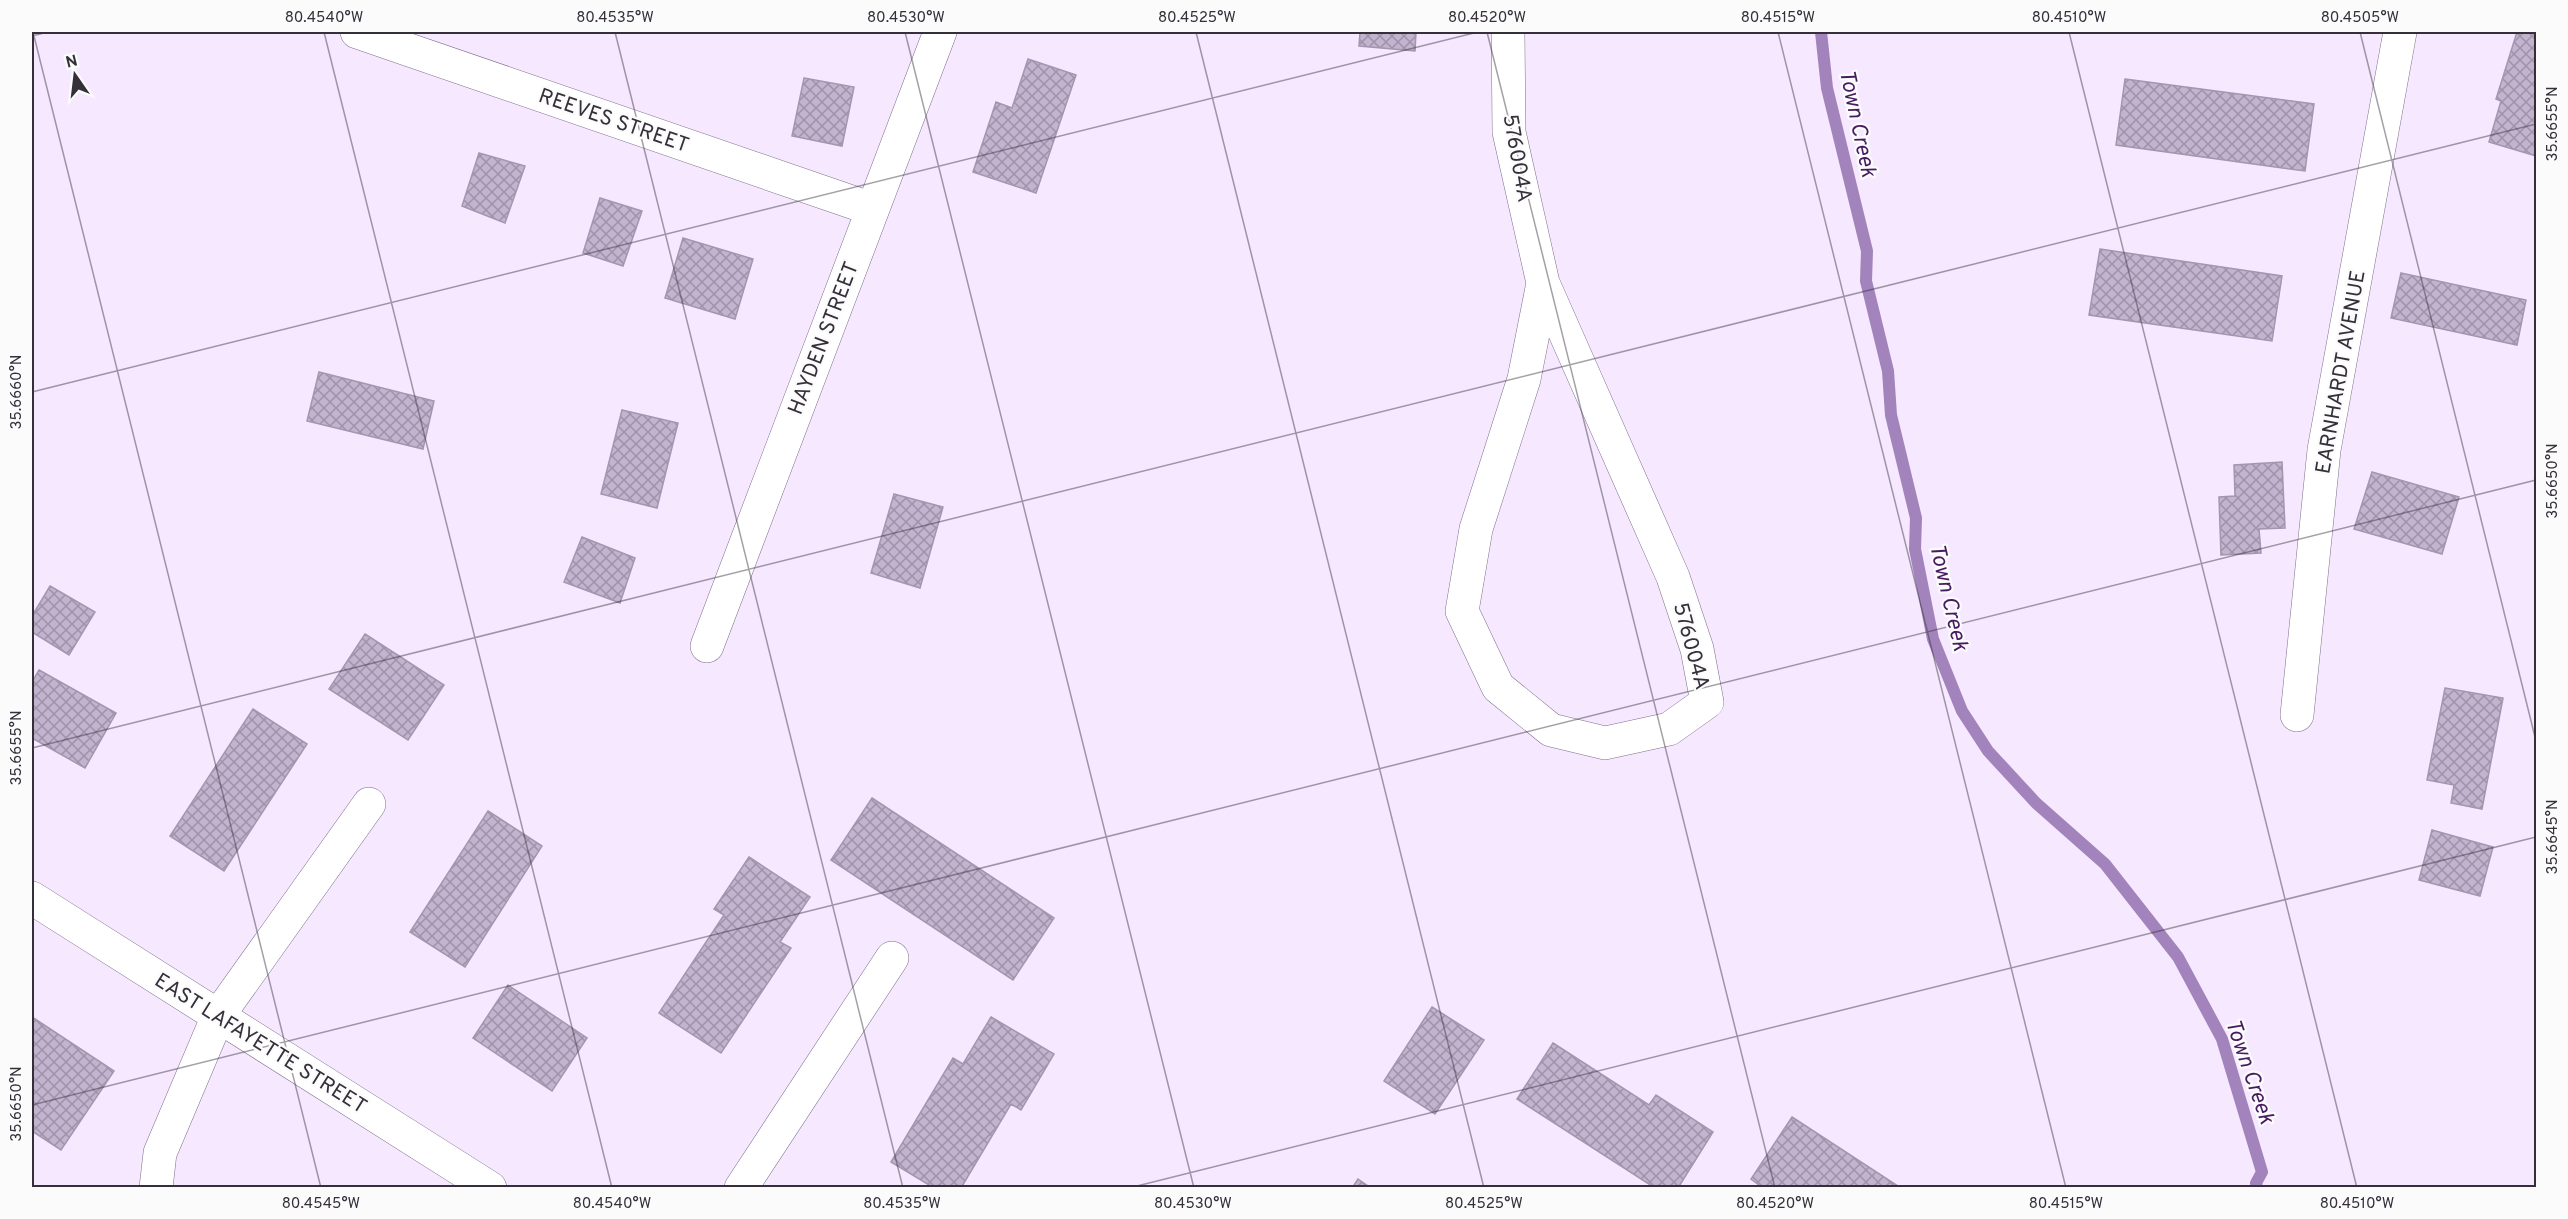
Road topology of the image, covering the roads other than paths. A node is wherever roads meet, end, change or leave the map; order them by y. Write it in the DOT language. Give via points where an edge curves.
graph roads {
  1 [pos="357,32"];
  2 [pos="940,32"];
  3 [pos="1508,32"];
  4 [pos="2400,32"];
  5 [pos="872,209"];
  6 [pos="1543,283"];
  7 [pos="707,646"];
  8 [pos="2297,715"];
  9 [pos="369,804"];
  10 [pos="32,898"];
  11 [pos="892,958"];
  12 [pos="218,1016"];
  13 [pos="156,1188"];
  14 [pos="490,1188"];
  15 [pos="741,1188"];
  1 -- 5 [label="street, REEVES STREET"];
  2 -- 5 [label="street, HAYDEN STREET"];
  3 -- 6 [label="street, 576004A" via="1509,132"];
  4 -- 8 [label="street, EARNHARDT AVENUE" via="2324,450"];
  5 -- 7 [label="street, HAYDEN STREET"];
  6 -- 6 [label="street, 576004A" via="1524,379 1476,529 1462,611 1498,687 1551,730 1605,743 1669,729 1707,702 1697,649 1673,577"];
  9 -- 12 [label="street"];
  10 -- 12 [label="street, EAST LAFAYETTE STREET"];
  11 -- 15 [label="street"];
  12 -- 13 [label="street" via="160,1153"];
  12 -- 14 [label="street, EAST LAFAYETTE STREET"];
}
